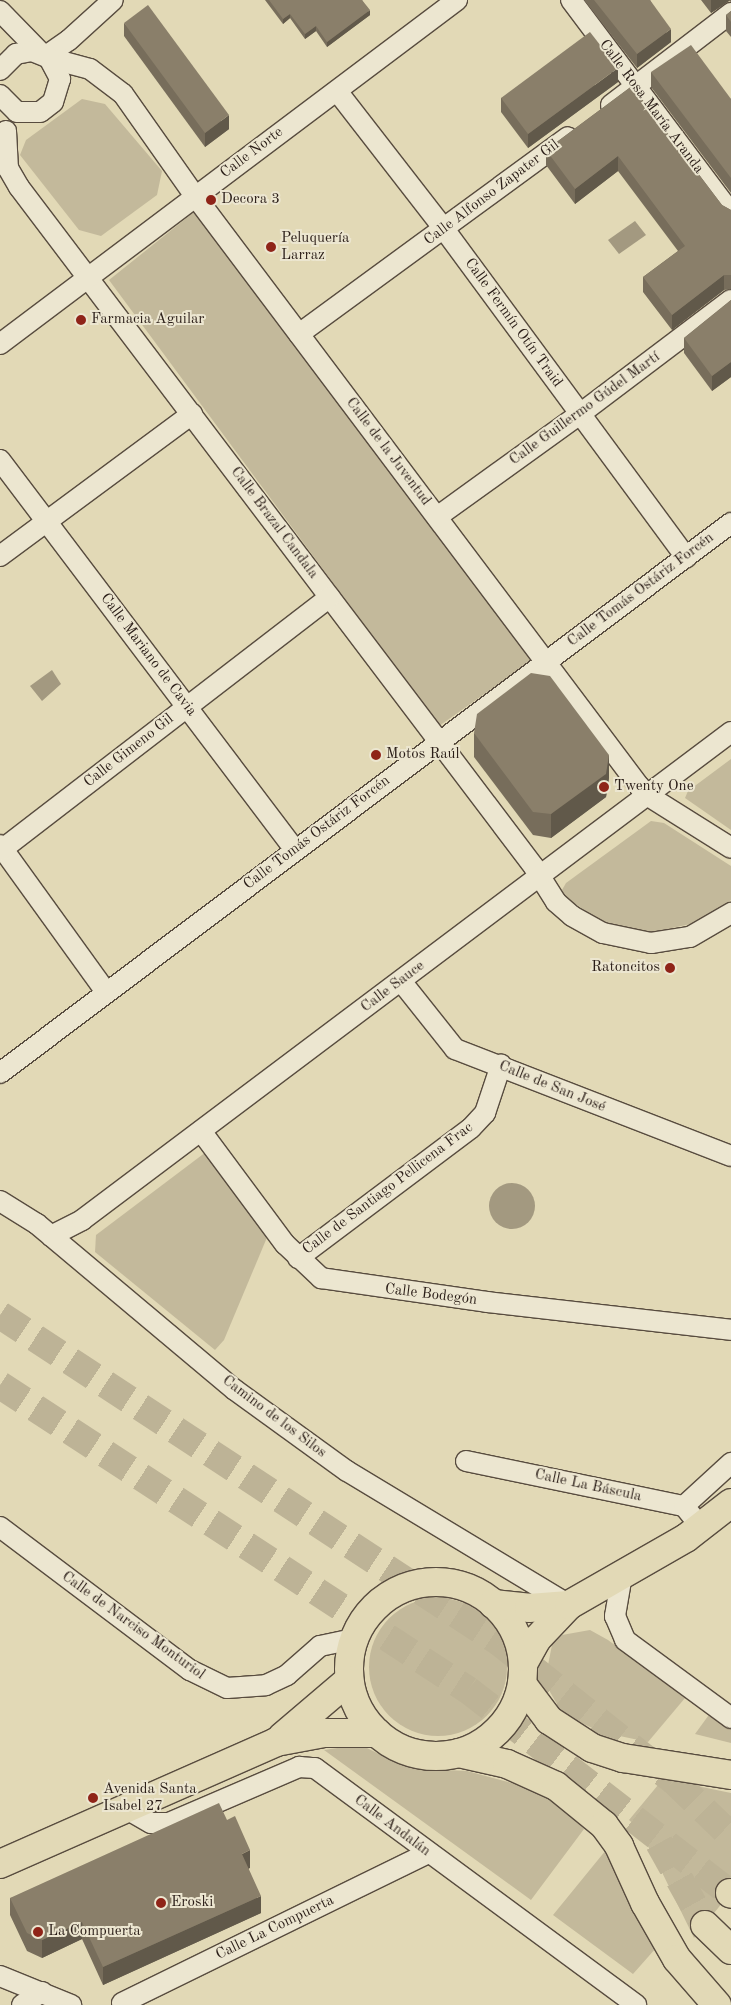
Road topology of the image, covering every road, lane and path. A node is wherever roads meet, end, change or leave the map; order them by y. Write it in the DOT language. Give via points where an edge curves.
graph roads {
  1 [pos="113,0"];
  2 [pos="457,0"];
  3 [pos="571,0"];
  4 [pos="0,11"];
  5 [pos="731,13"];
  6 [pos="45,56"];
  7 [pos="0,70"];
  8 [pos="635,87"];
  9 [pos="337,91"];
  10 [pos="0,95"];
  11 [pos="16,112"];
  12 [pos="3,133"];
  13 [pos="4,167"];
  14 [pos="195,196"];
  15 [pos="731,213"];
  16 [pos="444,229"];
  17 [pos="89,277"];
  18 [pos="731,300"];
  19 [pos="299,334"];
  20 [pos="0,344"];
  21 [pos="192,414"];
  22 [pos="580,414"];
  23 [pos="0,460"];
  24 [pos="437,517"];
  25 [pos="46,521"];
  26 [pos="731,523"];
  27 [pos="0,556"];
  28 [pos="686,556"];
  29 [pos="330,598"];
  30 [pos="545,662"];
  31 [pos="186,706"];
  32 [pos="731,732"];
  33 [pos="438,741"];
  34 [pos="647,794"];
  35 [pos="1,848"];
  36 [pos="731,848"];
  37 [pos="295,850"];
  38 [pos="540,877"];
  39 [pos="731,913"];
  40 [pos="401,981"];
  41 [pos="106,992"];
  42 [pos="501,1065"];
  43 [pos="0,1072"];
  44 [pos="201,1131"];
  45 [pos="731,1156"];
  46 [pos="0,1201"];
  47 [pos="51,1236"];
  48 [pos="298,1258"];
  49 [pos="731,1330"];
  50 [pos="466,1461"];
  51 [pos="731,1463"];
  52 [pos="731,1503"];
  53 [pos="684,1506"];
  54 [pos="0,1527"];
  55 [pos="701,1527"];
  56 [pos="622,1575"];
  57 [pos="494,1604"];
  58 [pos="569,1605"];
  59 [pos="354,1639"];
  60 [pos="522,1674"];
  61 [pos="350,1680"];
  62 [pos="731,1718"];
  63 [pos="376,1733"];
  64 [pos="276,1742"];
  65 [pos="459,1753"];
  66 [pos="731,1775"];
  67 [pos="125,1808"];
  68 [pos="428,1853"];
  69 [pos="0,1864"];
  70 [pos="705,1925"];
  71 [pos="731,1950"];
  72 [pos="0,1964"];
  73 [pos="0,1976"];
  74 [pos="21,1983"];
  75 [pos="42,1992"];
  76 [pos="122,2003"];
  77 [pos="22,2005"];
  78 [pos="71,2005"];
  79 [pos="636,2005"];
  80 [pos="716,2005"];
  1 -- 6 [label="street" via="69,40"];
  2 -- 9 [label="street, Calle Norte"];
  3 -- 8 [label="street, Calle Rosa María Aranda"];
  4 -- 6 [label="street"];
  5 -- 8 [label="street, Calle Alfonso Zapater Gil"];
  6 -- 7 [label="street, Calle de la Juventud" via="24,51 16,54"];
  6 -- 11 [label="street" via="60,79 54,102 40,112"];
  6 -- 14 [label="street, Calle de la Juventud" via="77,64 113,83"];
  8 -- 15 [label="street, Calle Rosa María Aranda"];
  8 -- 16 [label="street, Calle Alfonso Zapater Gil"];
  9 -- 14 [label="street, Calle Norte"];
  9 -- 16 [label="street, Calle Fermín Otín Traid"];
  10 -- 11 [label="street"];
  11 -- 12 [label="street"];
  12 -- 13 [label="street, Calle Brazal Candala"];
  13 -- 17 [label="street, Calle Brazal Candala"];
  14 -- 17 [label="street, Calle Norte"];
  14 -- 19 [label="street, Calle de la Juventud"];
  16 -- 19 [label="street, Calle Alfonso Zapater Gil"];
  16 -- 22 [label="street, Calle Fermín Otín Traid"];
  17 -- 20 [label="street, Calle Norte"];
  17 -- 21 [label="street, Calle Brazal Candala"];
  18 -- 22 [label="street, Calle Guillermo Gúdel Martí"];
  19 -- 24 [label="street, Calle de la Juventud"];
  21 -- 25 [label="street"];
  21 -- 29 [label="street, Calle Brazal Candala"];
  22 -- 24 [label="street, Calle Guillermo Gúdel Martí"];
  22 -- 28 [label="street, Calle Fermín Otín Traid"];
  23 -- 25 [label="street, Calle Mariano de Cavia"];
  24 -- 30 [label="street, Calle de la Juventud"];
  25 -- 27 [label="street"];
  25 -- 31 [label="street, Calle Mariano de Cavia"];
  26 -- 28 [label="street, Calle Tomás Ostáriz Forcén"];
  28 -- 30 [label="street, Calle Tomás Ostáriz Forcén"];
  29 -- 31 [label="street, Calle Gimeno Gil"];
  29 -- 33 [label="street, Calle Brazal Candala"];
  30 -- 33 [label="street, Calle Tomás Ostáriz Forcén"];
  30 -- 34 [label="street, Calle de la Juventud"];
  31 -- 35 [label="street, Calle Gimeno Gil"];
  31 -- 37 [label="street, Calle Mariano de Cavia"];
  32 -- 34 [label="street, Calle Sauce"];
  33 -- 37 [label="street, Calle Tomás Ostáriz Forcén"];
  33 -- 38 [label="street, Calle Brazal Candala"];
  34 -- 36 [label="street, Calle de la Juventud"];
  34 -- 38 [label="street, Calle Sauce"];
  35 -- 41 [label="street"];
  37 -- 41 [label="street, Calle Tomás Ostáriz Forcén"];
  38 -- 39 [label="street, Calle Brazal Candala" via="551,897 572,916 603,933 633,941 670,942 690,937"];
  38 -- 40 [label="street, Calle Sauce"];
  40 -- 42 [label="street, Calle de San José" via="449,1045"];
  40 -- 44 [label="street, Calle Sauce"];
  41 -- 43 [label="street, Calle Tomás Ostáriz Forcén"];
  42 -- 45 [label="street, Calle de San José"];
  42 -- 48 [label="street, Calle de Santiago Pellicena Frac" via="485,1112 471,1128"];
  44 -- 47 [label="street, Calle Sauce" via="82,1220"];
  44 -- 48 [label="street, Calle Bodegón"];
  46 -- 47 [label="street, Camino de los Silos"];
  47 -- 58 [label="street, Camino de los Silos" via="235,1390 346,1471"];
  48 -- 49 [label="street, Calle Bodegón" via="315,1275 329,1281"];
  50 -- 53 [label="street, Calle La Báscula"];
  51 -- 53 [label="street"];
  52 -- 55 [label="main road"];
  53 -- 55 [label="street"];
  54 -- 59 [label="street, Calle de Narciso Monturiol" via="190,1670 227,1688 266,1685 287,1674 320,1646"];
  55 -- 56 [label="main road"];
  56 -- 58 [label="main road"];
  56 -- 62 [label="street" via="615,1616 625,1640"];
  57 -- 58 [label="main road" via="529,1608"];
  57 -- 59 [label="main road" via="480,1594 457,1585 415,1585 384,1599 362,1624"];
  57 -- 60 [label="main road" via="514,1631"];
  58 -- 60 [label="main road" via="536,1639"];
  59 -- 61 [label="main road"];
  60 -- 65 [label="main road" via="517,1700 500,1728 488,1739"];
  60 -- 66 [label="main road" via="549,1720 592,1748 623,1758"];
  61 -- 63 [label="main road" via="361,1714"];
  61 -- 64 [label="main road"];
  63 -- 64 [label="main road" via="324,1732"];
  63 -- 65 [label="main road" via="390,1744 415,1754 442,1756"];
  64 -- 67 [label="main road"];
  65 -- 80 [label="main road" via="507,1764 549,1783 579,1802 604,1825 619,1846 677,1960"];
  67 -- 68 [label="street, Calle Andalán" via="151,1823 169,1823 299,1767 310,1766"];
  67 -- 69 [label="main road"];
  68 -- 76 [label="street, Calle La Compuerta"];
  68 -- 79 [label="street, Calle Andalán"];
  70 -- 71 [label="main road"];
  72 -- 74 [label="street"];
  73 -- 74 [label="street"];
  74 -- 75 [label="street"];
  75 -- 77 [label="street"];
  75 -- 78 [label="street"];
}
